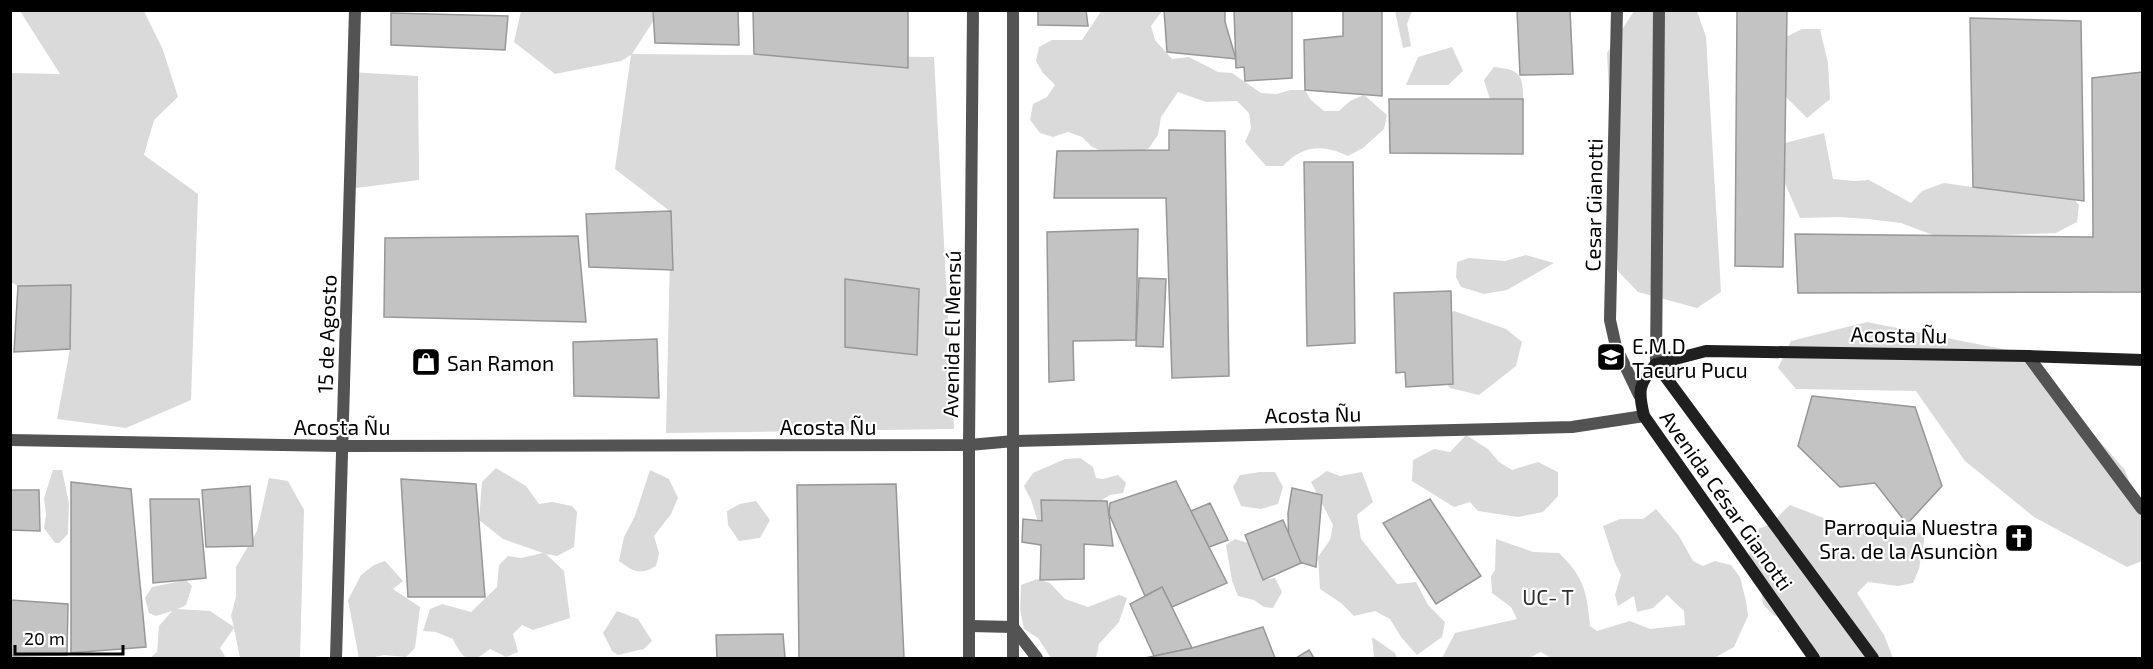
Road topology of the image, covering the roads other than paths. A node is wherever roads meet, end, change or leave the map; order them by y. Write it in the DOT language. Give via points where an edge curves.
graph roads {
  1 [pos="355,10"];
  2 [pos="974,10"];
  3 [pos="1013,10"];
  4 [pos="1617,10"];
  5 [pos="1659,10"];
  6 [pos="2028,356"];
  7 [pos="2142,360"];
  8 [pos="1656,364"];
  9 [pos="1639,395"];
  10 [pos="1644,416"];
  11 [pos="10,440"];
  12 [pos="1014,441"];
  13 [pos="969,445"];
  14 [pos="341,446"];
  15 [pos="2142,509"];
  16 [pos="970,626"];
  17 [pos="1014,627"];
  18 [pos="336,658"];
  19 [pos="969,658"];
  20 [pos="1013,658"];
  21 [pos="1037,658"];
  22 [pos="1814,658"];
  23 [pos="1873,658"];
  1 -- 14 [label="street, 15 de Agosto"];
  2 -- 13 [label="street, Avenida El Mensú"];
  3 -- 12 [label="street"];
  4 -- 9 [label="street, Cesar Gianotti" via="1610,320 1616,347"];
  5 -- 8 [label="street"];
  6 -- 7 [label="street, Acosta Ñu"];
  6 -- 8 [label="street, Acosta Ñu" via="1706,351"];
  6 -- 15 [label="street"];
  8 -- 9 [label="street, Avenida César Gianotti" via="1643,378"];
  8 -- 23 [label="street, Avenida César Gianotti"];
  9 -- 10 [label="street, Avenida César Gianotti"];
  10 -- 12 [label="street, Acosta Ñu" via="1572,427"];
  10 -- 22 [label="street, Avenida César Gianotti"];
  11 -- 14 [label="street, Acosta Ñu"];
  12 -- 13 [label="street, Acosta Ñu"];
  12 -- 17 [label="street"];
  13 -- 14 [label="street, Acosta Ñu"];
  13 -- 16 [label="street, Avenida El Mensú"];
  14 -- 18 [label="street, 15 de Agosto"];
  16 -- 17 [label="street"];
  16 -- 19 [label="street, Avenida El Mensú"];
  17 -- 20 [label="street"];
  17 -- 21 [label="street"];
}
